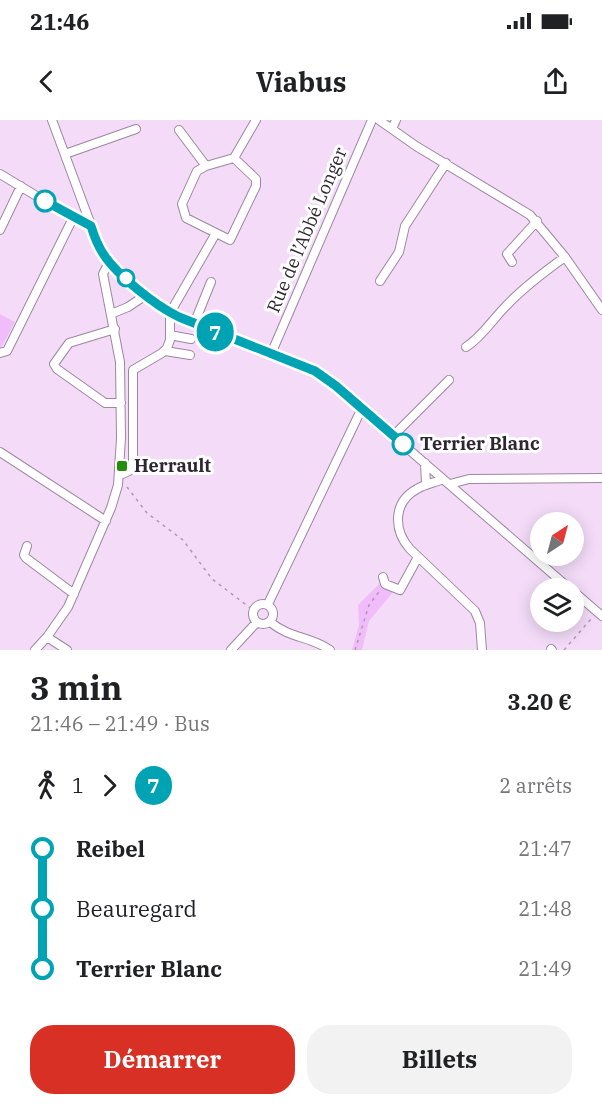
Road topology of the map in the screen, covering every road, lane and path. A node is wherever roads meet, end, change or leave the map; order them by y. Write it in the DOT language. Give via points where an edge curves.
graph roads {
  1 [pos="52,120"];
  2 [pos="256,120"];
  3 [pos="372,120"];
  4 [pos="379,120"];
  5 [pos="396,120"];
  6 [pos="136,129"];
  7 [pos="392,129"];
  8 [pos="179,130"];
  9 [pos="65,154"];
  10 [pos="234,158"];
  11 [pos="446,163"];
  12 [pos="206,166"];
  13 [pos="0,174"];
  14 [pos="21,186"];
  15 [pos="74,218"];
  16 [pos="537,221"];
  17 [pos="91,226"];
  18 [pos="0,230"];
  19 [pos="216,234"];
  20 [pos="565,257"];
  21 [pos="109,262"];
  22 [pos="512,262"];
  23 [pos="380,281"];
  24 [pos="211,282"];
  25 [pos="146,295"];
  26 [pos="602,310"];
  27 [pos="170,313"];
  28 [pos="111,314"];
  29 [pos="194,324"];
  30 [pos="115,329"];
  31 [pos="170,335"];
  32 [pos="191,339"];
  33 [pos="466,347"];
  34 [pos="165,351"];
  35 [pos="0,354"];
  36 [pos="271,354"];
  37 [pos="190,355"];
  38 [pos="449,380"];
  39 [pos="122,403"];
  40 [pos="362,408"];
  41 [pos="393,436"];
  42 [pos="0,452"];
  43 [pos="425,463"];
  44 [pos="119,476"];
  45 [pos="602,478"];
  46 [pos="446,482"];
  47 [pos="426,484"];
  48 [pos="106,521"];
  49 [pos="27,546"];
  50 [pos="418,557"];
  51 [pos="557,578"];
  52 [pos="384,580"];
  53 [pos="74,594"];
  54 [pos="584,600"];
  55 [pos="268,604"];
  56 [pos="254,610"];
  57 [pos="600,614"];
  58 [pos="270,621"];
  59 [pos="256,622"];
  60 [pos="47,637"];
  61 [pos="34,650"];
  62 [pos="67,650"];
  63 [pos="231,650"];
  64 [pos="330,650"];
  65 [pos="355,650"];
  66 [pos="482,650"];
  67 [pos="564,650"];
  1 -- 9 [label="street"];
  2 -- 10 [label="street"];
  3 -- 36 [label="street, Rue de l’Abbé Longer"];
  4 -- 7 [label="street"];
  5 -- 7 [label="street"];
  6 -- 9 [label="street"];
  7 -- 11 [label="street"];
  8 -- 12 [label="street"];
  9 -- 17 [label="street"];
  10 -- 12 [label="street"];
  10 -- 19 [label="street" via="256,179 256,186 230,240"];
  11 -- 16 [label="street"];
  11 -- 23 [label="street" via="405,226 399,252"];
  12 -- 19 [label="street" via="197,171 182,204 186,218"];
  13 -- 14 [label="street"];
  14 -- 15 [label="street"];
  14 -- 18 [label="street"];
  15 -- 17 [label="street"];
  15 -- 35 [label="street" via="7,351"];
  16 -- 20 [label="street"];
  16 -- 22 [label="street" via="507,254"];
  17 -- 21 [label="street"];
  19 -- 27 [label="street"];
  20 -- 26 [label="street"];
  20 -- 33 [label="street" via="530,282"];
  21 -- 25 [label="street"];
  21 -- 28 [label="street" via="103,274"];
  24 -- 29 [label="street"];
  25 -- 27 [label="street"];
  25 -- 28 [label="street"];
  27 -- 29 [label="street"];
  27 -- 31 [label="street"];
  28 -- 30 [label="street"];
  29 -- 36 [label="street"];
  30 -- 39 [label="street"];
  30 -- 39 [label="street" via="69,343 54,364 103,402"];
  31 -- 32 [label="street"];
  31 -- 34 [label="street"];
  34 -- 37 [label="street"];
  34 -- 44 [label="street" via="133,370 133,462 129,471"];
  36 -- 40 [label="street" via="325,377"];
  38 -- 41 [label="street"];
  39 -- 44 [label="street"];
  40 -- 41 [label="street"];
  40 -- 55 [label="street"];
  41 -- 43 [label="street"];
  42 -- 48 [label="street"];
  43 -- 46 [label="street"];
  43 -- 47 [label="street"];
  44 -- 48 [label="street"];
  44 -- 56 [label="path" via="147,513 183,540 212,579"];
  45 -- 46 [label="street"];
  46 -- 47 [label="street"];
  46 -- 51 [label="street"];
  47 -- 50 [label="street" via="406,498 397,522 404,542"];
  48 -- 53 [label="street"];
  49 -- 53 [label="street" via="26,558"];
  50 -- 52 [label="street" via="401,589"];
  50 -- 66 [label="street" via="475,611"];
  52 -- 65 [label="path" via="369,604"];
  53 -- 60 [label="street"];
  54 -- 57 [label="street"];
  55 -- 56 [label="street" via="259,604"];
  55 -- 58 [label="street" via="274,612"];
  56 -- 59 [label="street"];
  57 -- 67 [label="path"];
  58 -- 59 [label="street"];
  58 -- 64 [label="street" via="289,634 318,642"];
  59 -- 63 [label="street"];
  60 -- 61 [label="street"];
  60 -- 62 [label="street"];
}
